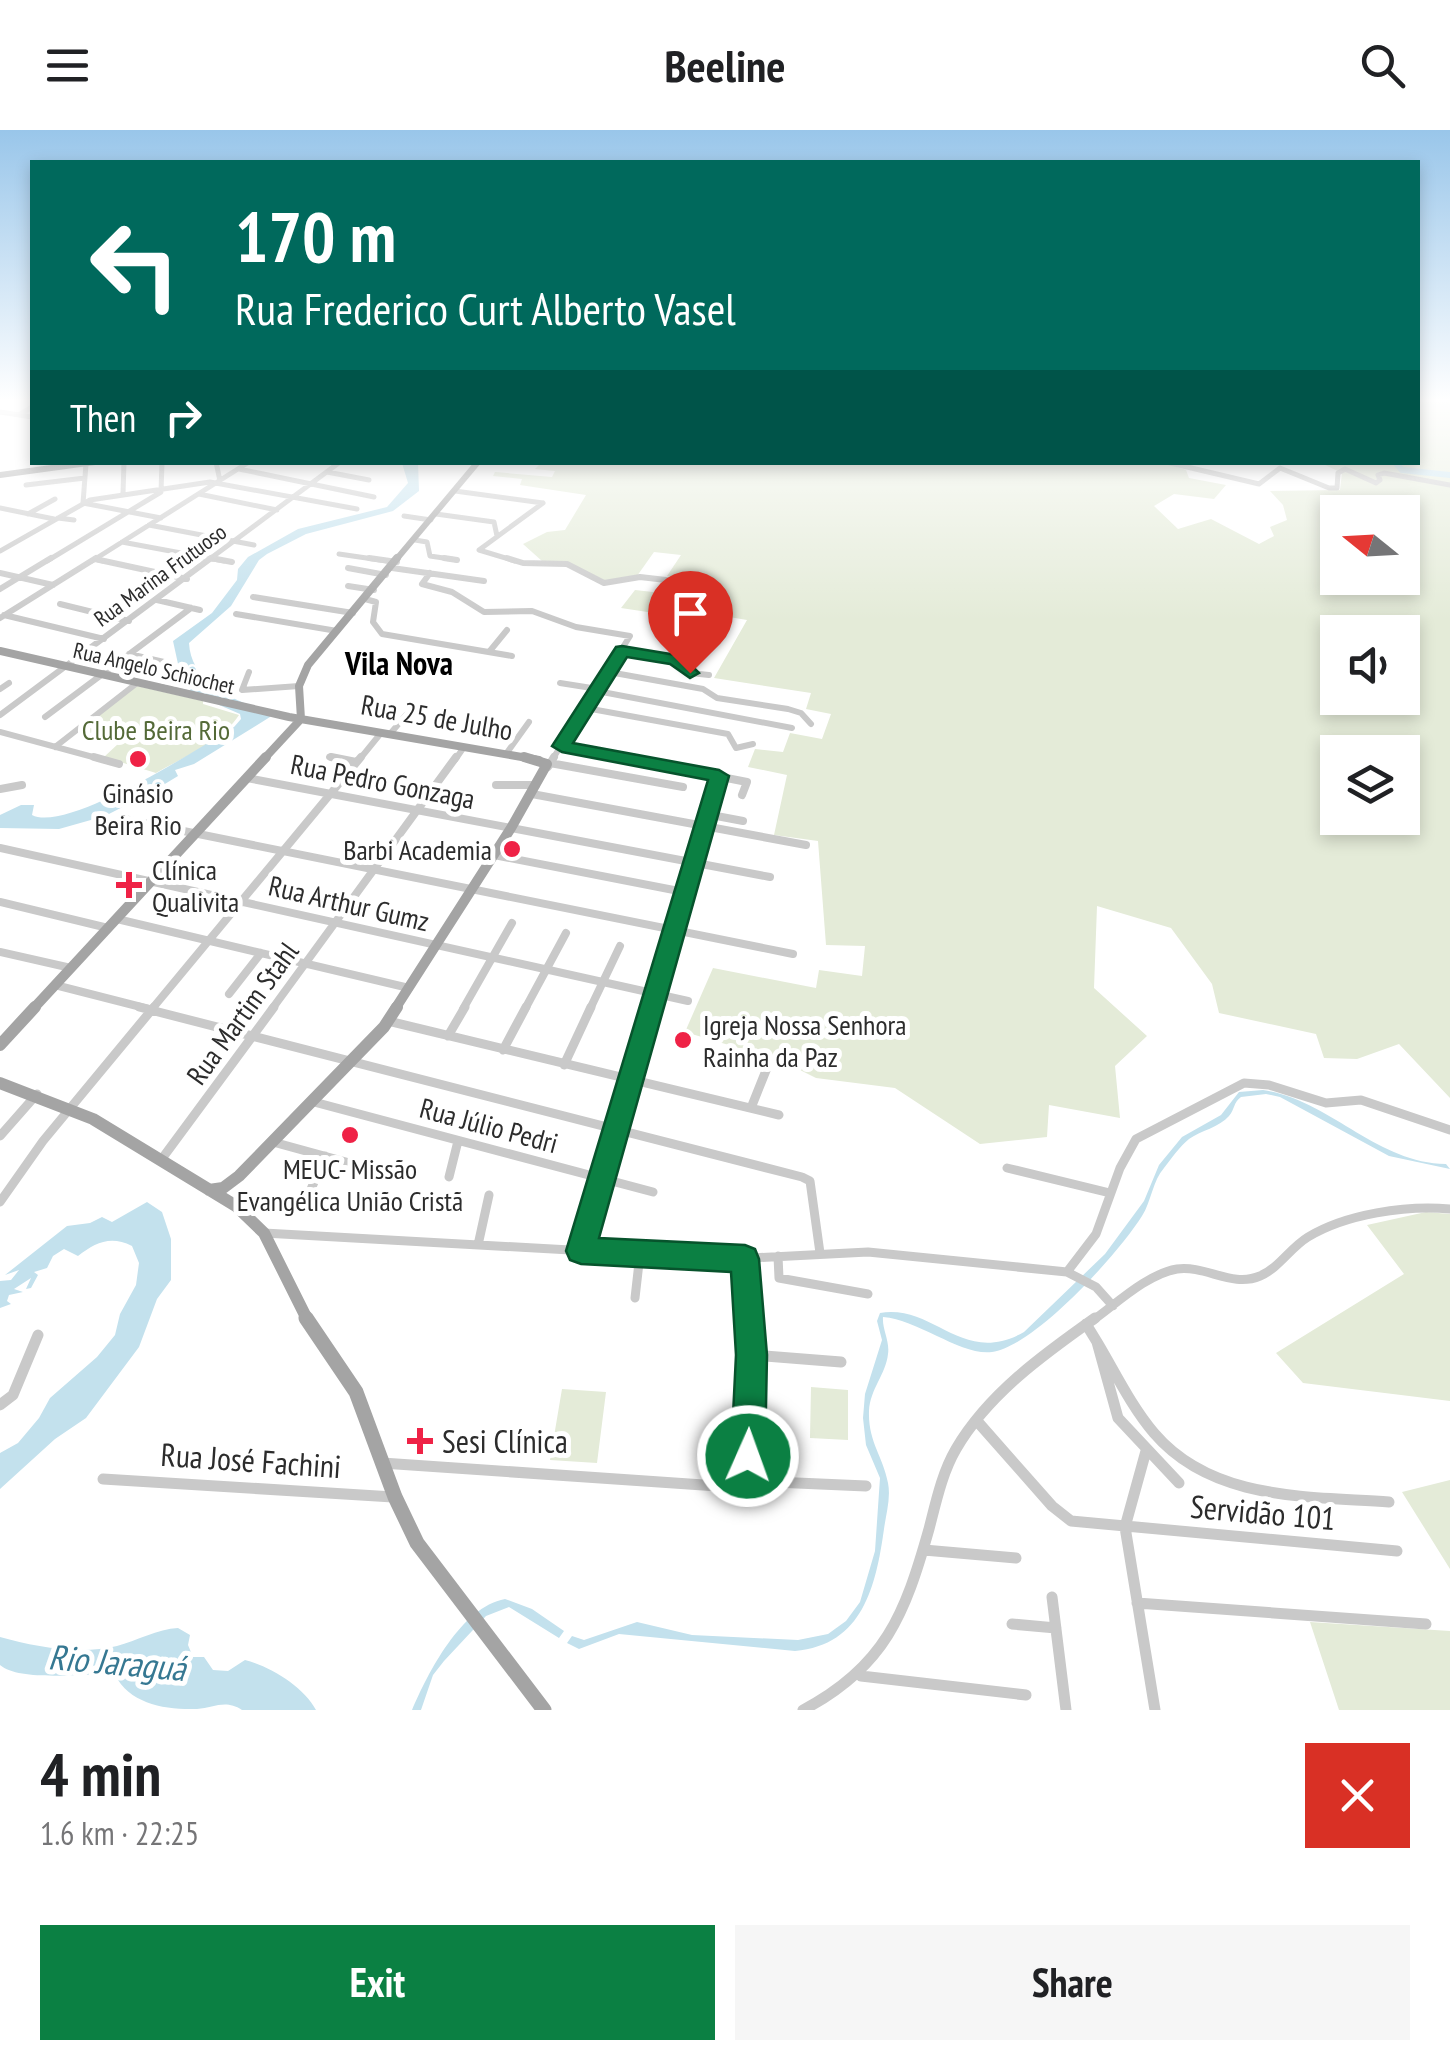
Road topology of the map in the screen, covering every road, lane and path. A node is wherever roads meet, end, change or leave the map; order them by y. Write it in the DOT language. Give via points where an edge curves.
graph roads {
  1 [pos="85,474"];
  2 [pos="124,474"];
  3 [pos="162,474"];
  4 [pos="218,474"];
  5 [pos="232,474"];
  6 [pos="262,474"];
  7 [pos="325,474"];
  8 [pos="336,474"];
  9 [pos="470,474"];
  10 [pos="1212,474"];
  11 [pos="1274,474"];
  12 [pos="1287,474"];
  13 [pos="1338,474"];
  14 [pos="1355,474"];
  15 [pos="85,478"];
  16 [pos="369,480"];
  17 [pos="220,481"];
  18 [pos="312,484"];
  19 [pos="26,486"];
  20 [pos="1450,486"];
  21 [pos="162,489"];
  22 [pos="123,494"];
  23 [pos="199,494"];
  24 [pos="456,494"];
  25 [pos="295,496"];
  26 [pos="374,496"];
  27 [pos="49,500"];
  28 [pos="84,503"];
  29 [pos="0,508"];
  30 [pos="357,509"];
  31 [pos="278,510"];
  32 [pos="129,512"];
  33 [pos="28,514"];
  34 [pos="404,516"];
  35 [pos="433,517"];
  36 [pos="56,518"];
  37 [pos="161,518"];
  38 [pos="74,520"];
  39 [pos="149,525"];
  40 [pos="497,536"];
  41 [pos="415,540"];
  42 [pos="236,541"];
  43 [pos="122,542"];
  44 [pos="254,544"];
  45 [pos="0,552"];
  46 [pos="339,554"];
  47 [pos="95,559"];
  48 [pos="213,559"];
  49 [pos="456,560"];
  50 [pos="232,562"];
  51 [pos="348,568"];
  52 [pos="392,568"];
  53 [pos="0,573"];
  54 [pos="430,573"];
  55 [pos="20,577"];
  56 [pos="187,578"];
  57 [pos="666,580"];
  58 [pos="484,581"];
  59 [pos="53,585"];
  60 [pos="348,586"];
  61 [pos="0,589"];
  62 [pos="374,590"];
  63 [pos="253,597"];
  64 [pos="365,599"];
  65 [pos="157,600"];
  66 [pos="60,604"];
  67 [pos="191,608"];
  68 [pos="200,610"];
  69 [pos="353,613"];
  70 [pos="236,614"];
  71 [pos="2,617"];
  72 [pos="129,621"];
  73 [pos="507,630"];
  74 [pos="337,631"];
  75 [pos="104,639"];
  76 [pos="0,651"];
  77 [pos="622,651"];
  78 [pos="489,652"];
  79 [pos="129,654"];
  80 [pos="512,656"];
  81 [pos="164,662"];
  82 [pos="66,666"];
  83 [pos="249,672"];
  84 [pos="609,672"];
  85 [pos="102,674"];
  86 [pos="709,675"];
  87 [pos="560,682"];
  88 [pos="10,683"];
  89 [pos="138,683"];
  90 [pos="299,686"];
  91 [pos="0,689"];
  92 [pos="598,689"];
  93 [pos="0,699"];
  94 [pos="16,704"];
  95 [pos="586,708"];
  96 [pos="0,715"];
  97 [pos="406,715"];
  98 [pos="46,717"];
  99 [pos="300,719"];
  100 [pos="529,722"];
  101 [pos="811,724"];
  102 [pos="792,728"];
  103 [pos="0,732"];
  104 [pos="385,734"];
  105 [pos="753,744"];
  106 [pos="562,746"];
  107 [pos="54,747"];
  108 [pos="464,747"];
  109 [pos="506,754"];
  110 [pos="328,757"];
  111 [pos="356,762"];
  112 [pos="118,764"];
  113 [pos="549,765"];
  114 [pos="674,767"];
  115 [pos="719,776"];
  116 [pos="247,778"];
  117 [pos="664,784"];
  118 [pos="496,785"];
  119 [pos="22,786"];
  120 [pos="683,787"];
  121 [pos="0,789"];
  122 [pos="534,790"];
  123 [pos="330,793"];
  124 [pos="742,795"];
  125 [pos="418,810"];
  126 [pos="706,814"];
  127 [pos="124,819"];
  128 [pos="742,821"];
  129 [pos="702,827"];
  130 [pos="512,828"];
  131 [pos="195,834"];
  132 [pos="806,844"];
  133 [pos="0,848"];
  134 [pos="284,851"];
  135 [pos="494,855"];
  136 [pos="692,862"];
  137 [pos="375,869"];
  138 [pos="770,877"];
  139 [pos="151,881"];
  140 [pos="472,890"];
  141 [pos="684,892"];
  142 [pos="242,901"];
  143 [pos="0,902"];
  144 [pos="112,923"];
  145 [pos="336,923"];
  146 [pos="512,923"];
  147 [pos="673,930"];
  148 [pos="566,933"];
  149 [pos="210,940"];
  150 [pos="436,946"];
  151 [pos="620,946"];
  152 [pos="0,952"];
  153 [pos="261,953"];
  154 [pos="793,954"];
  155 [pos="491,958"];
  156 [pos="306,964"];
  157 [pos="71,968"];
  158 [pos="546,970"];
  159 [pos="603,982"];
  160 [pos="55,985"];
  161 [pos="409,988"];
  162 [pos="654,993"];
  163 [pos="230,994"];
  164 [pos="688,1002"];
  165 [pos="152,1010"];
  166 [pos="388,1021"];
  167 [pos="253,1036"];
  168 [pos="448,1036"];
  169 [pos="0,1044"];
  170 [pos="504,1050"];
  171 [pos="353,1062"];
  172 [pos="564,1065"];
  173 [pos="766,1068"];
  174 [pos="630,1080"];
  175 [pos="0,1083"];
  176 [pos="38,1093"];
  177 [pos="314,1102"];
  178 [pos="72,1108"];
  179 [pos="751,1108"];
  180 [pos="779,1115"];
  181 [pos="616,1130"];
  182 [pos="1450,1130"];
  183 [pos="0,1136"];
  184 [pos="458,1140"];
  185 [pos="273,1142"];
  186 [pos="325,1156"];
  187 [pos="162,1160"];
  188 [pos="1006,1168"];
  189 [pos="375,1170"];
  190 [pos="240,1176"];
  191 [pos="449,1176"];
  192 [pos="602,1178"];
  193 [pos="209,1190"];
  194 [pos="654,1192"];
  195 [pos="1110,1193"];
  196 [pos="309,1194"];
  197 [pos="489,1195"];
  198 [pos="0,1202"];
  199 [pos="236,1206"];
  200 [pos="1450,1209"];
  201 [pos="264,1233"];
  202 [pos="478,1245"];
  203 [pos="581,1251"];
  204 [pos="820,1253"];
  205 [pos="640,1254"];
  206 [pos="778,1256"];
  207 [pos="745,1259"];
  208 [pos="1077,1277"];
  209 [pos="868,1294"];
  210 [pos="634,1298"];
  211 [pos="1113,1306"];
  212 [pos="1086,1324"];
  213 [pos="38,1335"];
  214 [pos="1097,1342"];
  215 [pos="752,1355"];
  216 [pos="841,1362"];
  217 [pos="0,1405"];
  218 [pos="977,1420"];
  219 [pos="1146,1451"];
  220 [pos="382,1463"];
  221 [pos="103,1479"];
  222 [pos="1179,1483"];
  223 [pos="866,1486"];
  224 [pos="747,1488"];
  225 [pos="395,1497"];
  226 [pos="1389,1502"];
  227 [pos="1125,1527"];
  228 [pos="924,1549"];
  229 [pos="1397,1551"];
  230 [pos="1016,1556"];
  231 [pos="1052,1597"];
  232 [pos="1137,1602"];
  233 [pos="1012,1624"];
  234 [pos="1426,1624"];
  235 [pos="1056,1628"];
  236 [pos="861,1676"];
  237 [pos="1026,1695"];
  238 [pos="836,1703"];
  239 [pos="544,1710"];
  240 [pos="803,1710"];
  241 [pos="1066,1710"];
  242 [pos="1155,1710"];
  1 -- 15 [label="street"];
  2 -- 22 [label="street"];
  3 -- 21 [label="street"];
  4 -- 17 [label="street"];
  5 -- 17 [label="street"];
  6 -- 18 [label="street"];
  7 -- 18 [label="street, Rua Marina Frutuoso"];
  8 -- 16 [label="street"];
  9 -- 24 [label="main road"];
  10 -- 11 [label="street" via="1248,483"];
  12 -- 13 [label="street" via="1334,490"];
  14 -- 20 [label="street" via="1376,483 1384,474"];
  15 -- 19 [label="street"];
  15 -- 28 [label="street"];
  17 -- 21 [label="street"];
  17 -- 23 [label="street"];
  17 -- 25 [label="street"];
  18 -- 25 [label="street, Rua Marina Frutuoso"];
  18 -- 26 [label="street"];
  21 -- 22 [label="street"];
  21 -- 32 [label="street"];
  22 -- 28 [label="street"];
  23 -- 31 [label="street"];
  23 -- 37 [label="street"];
  24 -- 35 [label="main road"];
  24 -- 40 [label="street" via="543,502"];
  25 -- 30 [label="street"];
  25 -- 31 [label="street, Rua Marina Frutuoso"];
  27 -- 33 [label="street"];
  28 -- 32 [label="street"];
  28 -- 36 [label="street"];
  29 -- 33 [label="street"];
  31 -- 42 [label="street, Rua Marina Frutuoso"];
  32 -- 37 [label="street"];
  32 -- 55 [label="street"];
  33 -- 36 [label="street"];
  34 -- 35 [label="street"];
  35 -- 40 [label="street" via="494,522"];
  35 -- 41 [label="main road"];
  36 -- 38 [label="street"];
  36 -- 45 [label="street"];
  37 -- 39 [label="street"];
  39 -- 42 [label="street"];
  39 -- 43 [label="street"];
  40 -- 57 [label="street" via="479,550 523,563 566,564 604,583"];
  41 -- 49 [label="street" via="426,542 430,556"];
  41 -- 52 [label="main road"];
  42 -- 44 [label="street"];
  42 -- 48 [label="street, Rua Marina Frutuoso"];
  43 -- 47 [label="street"];
  43 -- 48 [label="street"];
  46 -- 52 [label="street"];
  47 -- 56 [label="street"];
  47 -- 59 [label="street"];
  48 -- 50 [label="street"];
  48 -- 56 [label="street, Rua Marina Frutuoso"];
  51 -- 52 [label="street"];
  52 -- 54 [label="street"];
  52 -- 62 [label="main road"];
  53 -- 55 [label="street"];
  54 -- 58 [label="street"];
  54 -- 77 [label="street" via="422,584 484,612 532,611 630,636"];
  55 -- 59 [label="street"];
  55 -- 61 [label="street"];
  56 -- 65 [label="street, Rua Marina Frutuoso"];
  59 -- 71 [label="street"];
  60 -- 62 [label="street"];
  62 -- 64 [label="main road"];
  63 -- 69 [label="street"];
  64 -- 69 [label="main road"];
  64 -- 78 [label="street" via="376,602 373,622 382,634"];
  65 -- 67 [label="street"];
  65 -- 72 [label="street, Rua Marina Frutuoso"];
  66 -- 72 [label="street"];
  67 -- 68 [label="street"];
  67 -- 79 [label="street"];
  69 -- 74 [label="main road"];
  70 -- 74 [label="street"];
  71 -- 75 [label="street"];
  72 -- 75 [label="street, Rua Marina Frutuoso"];
  73 -- 78 [label="street"];
  74 -- 90 [label="main road"];
  75 -- 82 [label="street, Rua Marina Frutuoso"];
  76 -- 82 [label="main road, Rua Angelo Schiochet"];
  77 -- 84 [label="street"];
  77 -- 86 [label="street" via="676,660 690,673"];
  78 -- 80 [label="street"];
  79 -- 81 [label="street"];
  79 -- 85 [label="street"];
  82 -- 85 [label="main road, Rua Angelo Schiochet"];
  82 -- 94 [label="street, Rua Marina Frutuoso"];
  83 -- 90 [label="street" via="242,690"];
  84 -- 92 [label="street"];
  84 -- 101 [label="street" via="796,711"];
  85 -- 89 [label="main road, Rua Angelo Schiochet"];
  85 -- 98 [label="street"];
  87 -- 92 [label="street"];
  88 -- 91 [label="street"];
  89 -- 99 [label="main road, Rua Angelo Schiochet"];
  89 -- 107 [label="street"];
  90 -- 99 [label="main road"];
  92 -- 95 [label="street"];
  92 -- 102 [label="street"];
  93 -- 94 [label="street"];
  94 -- 96 [label="street, Rua Marina Frutuoso"];
  95 -- 105 [label="street" via="728,734 736,748"];
  95 -- 106 [label="street"];
  97 -- 104 [label="street"];
  99 -- 104 [label="main road, Rua 25 de Julho"];
  99 -- 116 [label="main road"];
  100 -- 109 [label="street"];
  103 -- 107 [label="street"];
  104 -- 108 [label="main road, Rua 25 de Julho"];
  104 -- 111 [label="street"];
  106 -- 113 [label="street"];
  106 -- 114 [label="street"];
  107 -- 112 [label="street"];
  108 -- 109 [label="main road, Rua 25 de Julho"];
  108 -- 125 [label="street, Rua Martim Stahl"];
  109 -- 113 [label="main road, Rua 25 de Julho"];
  110 -- 111 [label="street"];
  111 -- 123 [label="street"];
  113 -- 117 [label="street"];
  113 -- 122 [label="main road"];
  114 -- 115 [label="street"];
  114 -- 117 [label="street"];
  115 -- 124 [label="street" via="747,782"];
  115 -- 126 [label="street"];
  116 -- 123 [label="street, Rua Pedro Gonzaga"];
  116 -- 131 [label="main road"];
  117 -- 120 [label="street"];
  118 -- 122 [label="street"];
  119 -- 121 [label="street"];
  122 -- 129 [label="street"];
  122 -- 130 [label="main road"];
  123 -- 125 [label="street, Rua Pedro Gonzaga"];
  123 -- 134 [label="street"];
  125 -- 130 [label="street, Rua Pedro Gonzaga"];
  125 -- 137 [label="street, Rua Martim Stahl"];
  126 -- 128 [label="street"];
  126 -- 129 [label="street"];
  127 -- 131 [label="street"];
  129 -- 132 [label="street"];
  129 -- 136 [label="street"];
  130 -- 135 [label="main road"];
  130 -- 136 [label="street, Rua Pedro Gonzaga"];
  131 -- 134 [label="street"];
  131 -- 139 [label="main road"];
  133 -- 139 [label="street, Rua Arthur Gumz"];
  134 -- 137 [label="street"];
  134 -- 142 [label="street"];
  135 -- 140 [label="main road"];
  135 -- 141 [label="street"];
  136 -- 138 [label="street, Rua Pedro Gonzaga"];
  136 -- 141 [label="street"];
  137 -- 140 [label="street"];
  137 -- 145 [label="street, Rua Martim Stahl"];
  139 -- 142 [label="street, Rua Arthur Gumz"];
  139 -- 144 [label="main road"];
  140 -- 147 [label="street"];
  140 -- 150 [label="main road"];
  141 -- 147 [label="street"];
  142 -- 145 [label="street, Rua Arthur Gumz"];
  142 -- 149 [label="street"];
  143 -- 144 [label="street"];
  144 -- 149 [label="street"];
  144 -- 157 [label="main road"];
  145 -- 150 [label="street, Rua Arthur Gumz"];
  145 -- 156 [label="street, Rua Martim Stahl"];
  146 -- 155 [label="street"];
  147 -- 154 [label="street"];
  147 -- 162 [label="street"];
  148 -- 158 [label="street"];
  149 -- 153 [label="street"];
  149 -- 165 [label="street"];
  150 -- 155 [label="street, Rua Arthur Gumz"];
  150 -- 161 [label="main road"];
  151 -- 159 [label="street"];
  152 -- 157 [label="street"];
  153 -- 156 [label="street"];
  153 -- 163 [label="street"];
  155 -- 158 [label="street, Rua Arthur Gumz"];
  155 -- 168 [label="street"];
  156 -- 161 [label="street"];
  156 -- 167 [label="street, Rua Martim Stahl"];
  157 -- 160 [label="main road"];
  158 -- 159 [label="street, Rua Arthur Gumz"];
  158 -- 170 [label="street"];
  159 -- 162 [label="street, Rua Arthur Gumz"];
  159 -- 172 [label="street"];
  160 -- 165 [label="street"];
  160 -- 169 [label="main road"];
  161 -- 166 [label="main road"];
  162 -- 164 [label="street, Rua Arthur Gumz"];
  162 -- 174 [label="street"];
  165 -- 167 [label="street"];
  165 -- 178 [label="street"];
  166 -- 168 [label="street"];
  166 -- 171 [label="main road"];
  167 -- 171 [label="street"];
  167 -- 187 [label="street, Rua Martim Stahl"];
  168 -- 170 [label="street"];
  170 -- 172 [label="street"];
  171 -- 177 [label="main road"];
  171 -- 181 [label="street"];
  172 -- 174 [label="street"];
  173 -- 179 [label="street"];
  174 -- 179 [label="street"];
  174 -- 181 [label="street"];
  175 -- 176 [label="main road"];
  176 -- 178 [label="main road"];
  176 -- 183 [label="street"];
  177 -- 184 [label="street, Rua Júlio Pedri"];
  177 -- 185 [label="main road"];
  178 -- 187 [label="main road"];
  178 -- 198 [label="street"];
  179 -- 180 [label="street"];
  181 -- 192 [label="street"];
  181 -- 204 [label="street" via="807,1179"];
  182 -- 195 [label="street" via="1360,1100 1326,1103 1244,1083 1136,1138"];
  184 -- 191 [label="street"];
  184 -- 192 [label="street, Rua Júlio Pedri"];
  185 -- 186 [label="street"];
  185 -- 190 [label="main road"];
  186 -- 189 [label="street"];
  186 -- 196 [label="street"];
  187 -- 193 [label="main road"];
  188 -- 195 [label="street"];
  190 -- 193 [label="main road"];
  190 -- 199 [label="main road"];
  192 -- 194 [label="street, Rua Júlio Pedri"];
  192 -- 203 [label="street"];
  193 -- 199 [label="main road"];
  195 -- 208 [label="street"];
  197 -- 202 [label="street"];
  199 -- 201 [label="main road"];
  200 -- 211 [label="street" via="1410,1208 1316,1232 1254,1279 1172,1270"];
  201 -- 202 [label="street"];
  201 -- 220 [label="main road" via="301,1310 356,1392"];
  202 -- 203 [label="street"];
  203 -- 205 [label="street"];
  204 -- 206 [label="street"];
  204 -- 208 [label="street" via="868,1252"];
  205 -- 207 [label="street"];
  205 -- 210 [label="street"];
  206 -- 207 [label="street"];
  206 -- 209 [label="street" via="780,1278"];
  207 -- 215 [label="street"];
  208 -- 211 [label="street"];
  211 -- 212 [label="street"];
  212 -- 214 [label="street"];
  212 -- 218 [label="street"];
  213 -- 217 [label="street" via="14,1395"];
  214 -- 219 [label="street" via="1112,1407"];
  214 -- 226 [label="street" via="1155,1435 1207,1476 1246,1489"];
  215 -- 216 [label="street"];
  215 -- 224 [label="street"];
  218 -- 227 [label="street, Servidão 101" via="1062,1515"];
  218 -- 228 [label="street" via="946,1473"];
  219 -- 222 [label="street"];
  219 -- 227 [label="street"];
  220 -- 224 [label="street"];
  220 -- 225 [label="main road"];
  221 -- 225 [label="street, Rua José Fachini"];
  223 -- 224 [label="street" via="774,1482"];
  225 -- 239 [label="main road" via="417,1542"];
  227 -- 229 [label="street, Servidão 101"];
  227 -- 232 [label="street"];
  228 -- 230 [label="street"];
  228 -- 236 [label="street" via="898,1622"];
  231 -- 235 [label="street"];
  232 -- 234 [label="street"];
  232 -- 242 [label="street"];
  233 -- 235 [label="street"];
  235 -- 241 [label="street"];
  236 -- 237 [label="street"];
  236 -- 238 [label="street"];
  238 -- 240 [label="street"];
}
